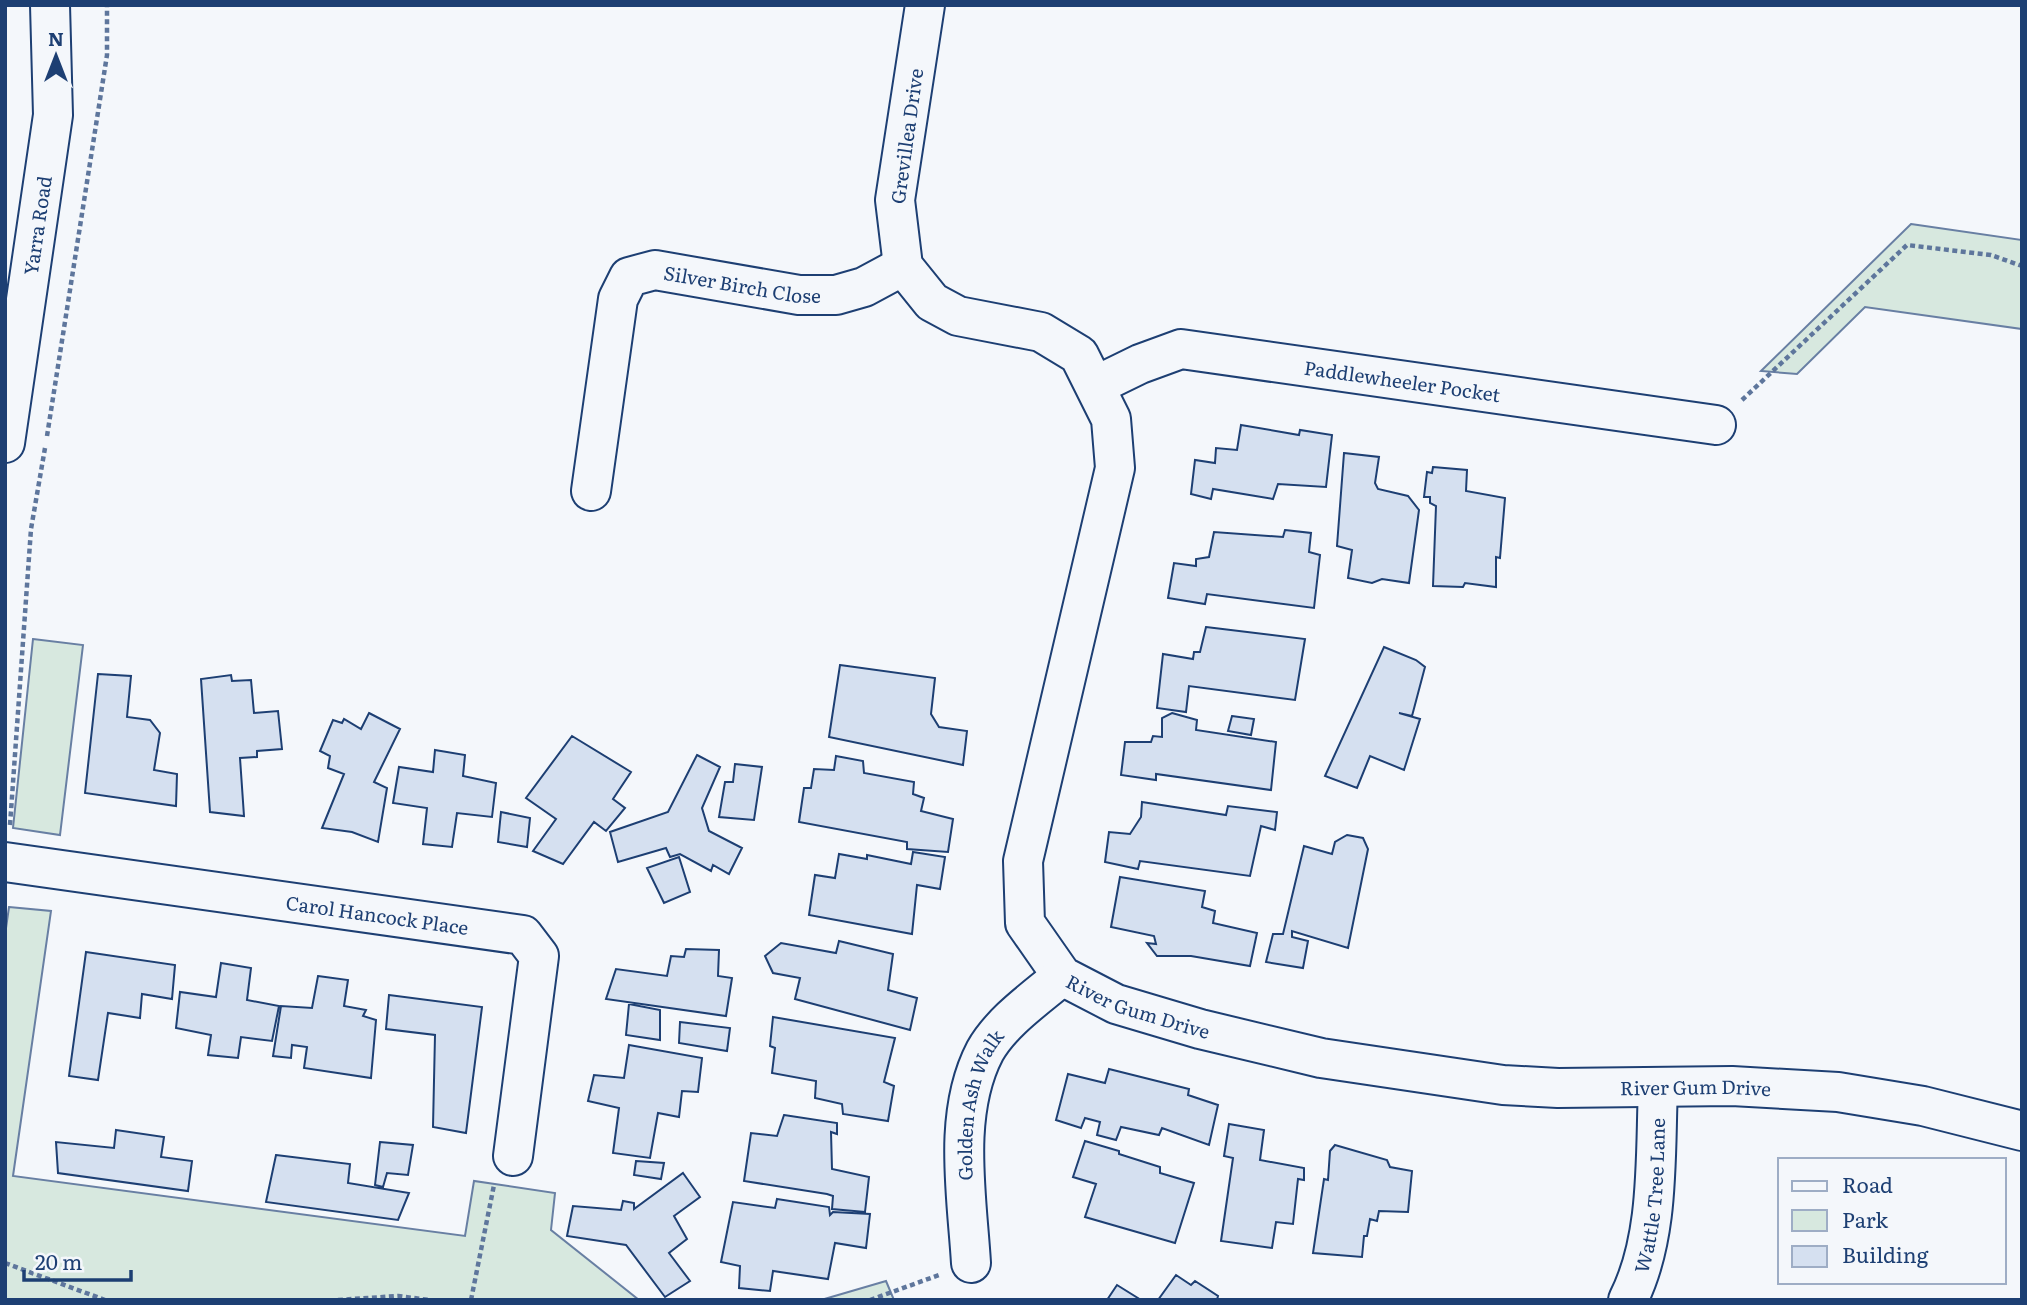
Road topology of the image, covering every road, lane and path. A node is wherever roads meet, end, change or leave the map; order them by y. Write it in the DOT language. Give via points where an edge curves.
graph roads {
  1 [pos="50,5"];
  2 [pos="107,5"];
  3 [pos="925,5"];
  4 [pos="903,266"];
  5 [pos="2022,266"];
  6 [pos="1097,385"];
  7 [pos="1716,425"];
  8 [pos="5,443"];
  9 [pos="591,491"];
  10 [pos="6,862"];
  11 [pos="1062,976"];
  12 [pos="1658,1087"];
  13 [pos="2022,1131"];
  14 [pos="513,1156"];
  15 [pos="5,1263"];
  16 [pos="971,1264"];
  17 [pos="105,1300"];
  18 [pos="338,1300"];
  19 [pos="429,1300"];
  20 [pos="471,1300"];
  21 [pos="870,1300"];
  22 [pos="1628,1300"];
  1 -- 8 [label="street, Yarra Road" via="53,115"];
  2 -- 10 [label="path" via="107,55 31,529"];
  3 -- 4 [label="street, Grevillea Drive" via="895,200"];
  4 -- 6 [label="street, River Gum Drive" via="932,302 958,316 1041,332 1079,355"];
  4 -- 9 [label="street, Silver Birch Close" via="864,288 836,295 799,295 655,270 629,277 618,299"];
  5 -- 7 [label="path" via="1991,255 1906,245"];
  6 -- 7 [label="street, Paddlewheeler Pocket" via="1181,349"];
  6 -- 11 [label="street, River Gum Drive" via="1111,419 1115,468 1023,861 1025,923"];
  10 -- 14 [label="street, Carol Hancock Place" via="523,935 539,956"];
  11 -- 12 [label="street, River Gum Drive" via="1116,1004 1321,1058 1503,1085"];
  11 -- 16 [label="street, Golden Ash Walk" via="1010,1021 985,1051 971,1094 966,1124"];
  12 -- 13 [label="street, River Gum Drive" via="1838,1092 1923,1106"];
  12 -- 22 [label="street, Wattle Tree Lane" via="1652,1206 1645,1249"];
  14 -- 20 [label="path" via="495,1180"];
  15 -- 17 [label="path"];
  16 -- 21 [label="path"];
  18 -- 19 [label="path" via="398,1296"];
}
